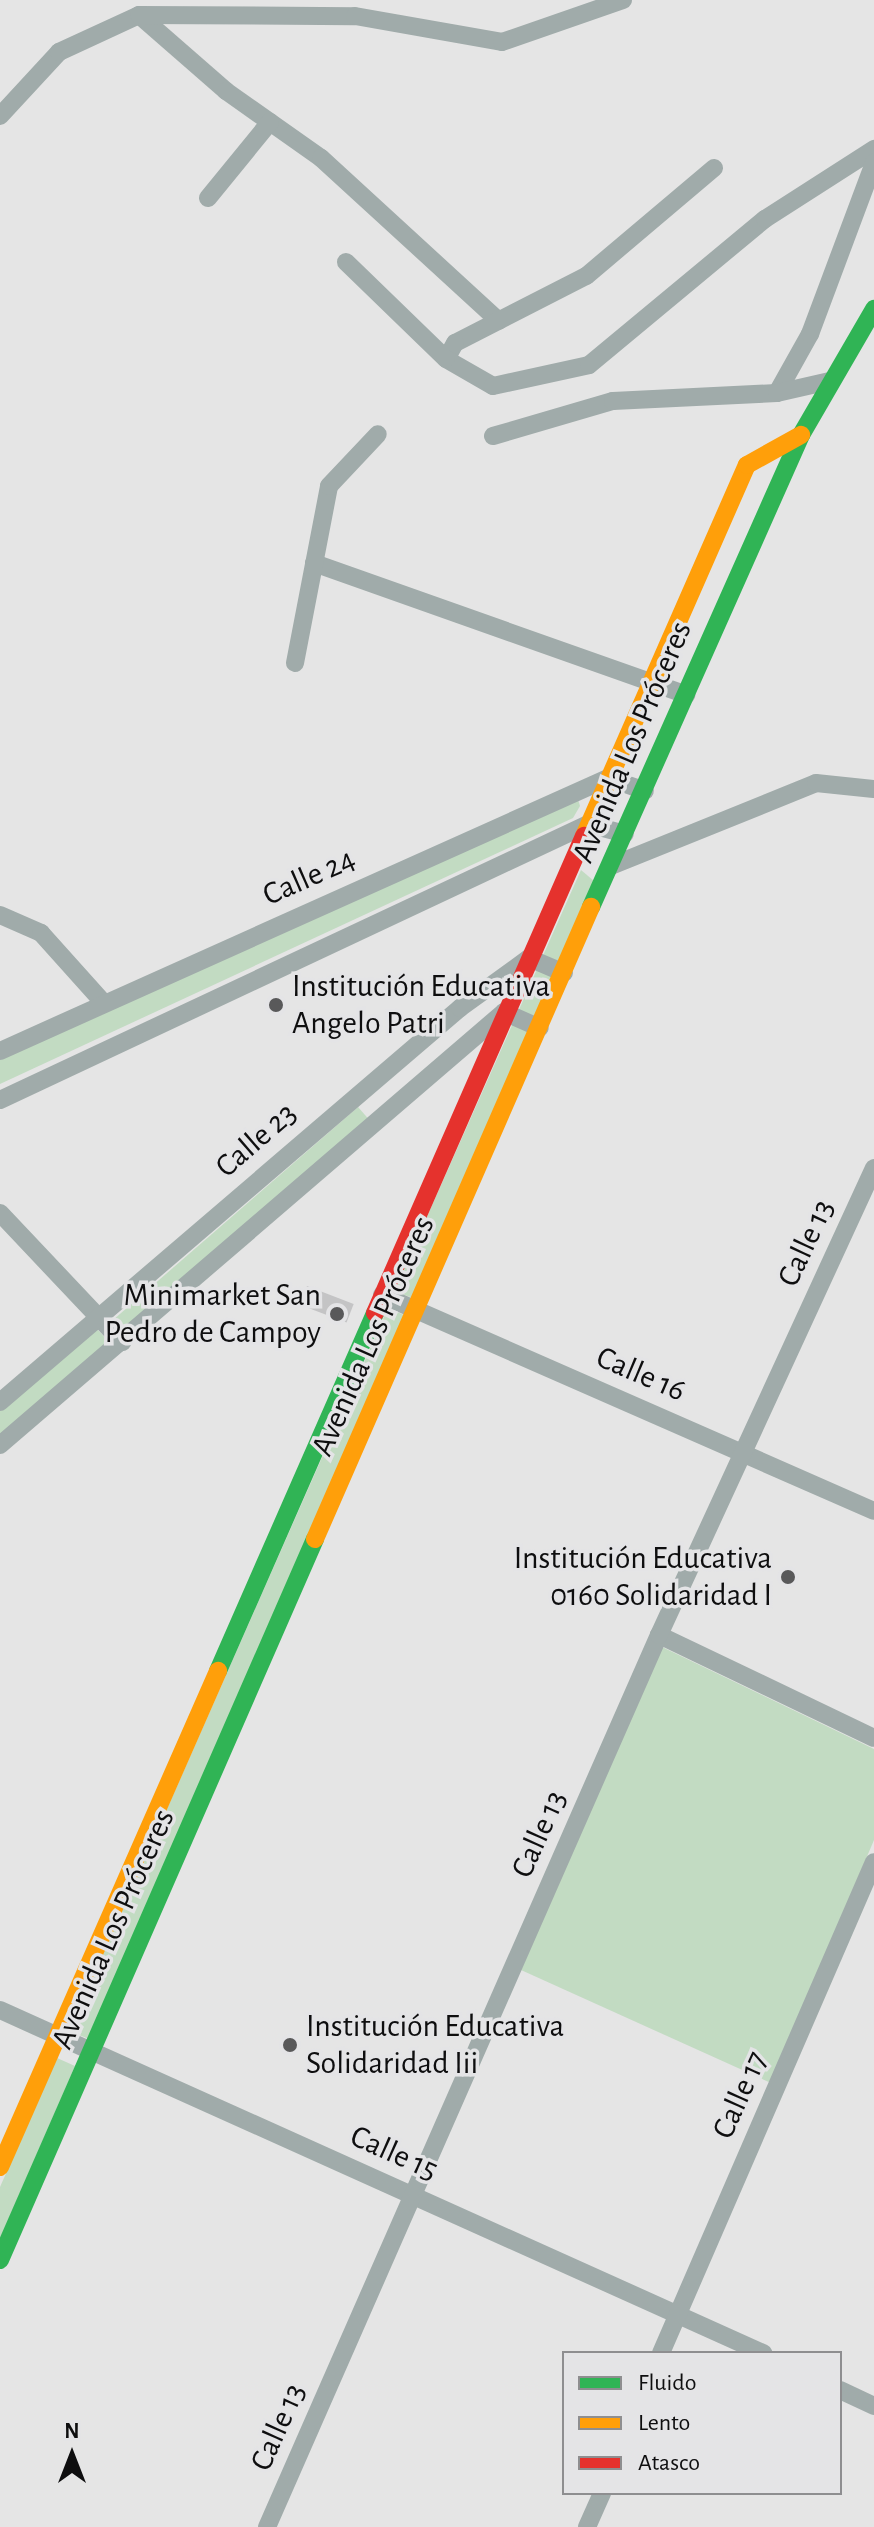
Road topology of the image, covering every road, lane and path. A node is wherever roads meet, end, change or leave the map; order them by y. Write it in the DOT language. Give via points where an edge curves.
graph roads {
  1 [pos="623,0"];
  2 [pos="139,15"];
  3 [pos="0,116"];
  4 [pos="270,122"];
  5 [pos="874,149"];
  6 [pos="874,163"];
  7 [pos="714,168"];
  8 [pos="208,198"];
  9 [pos="346,262"];
  10 [pos="874,309"];
  11 [pos="499,321"];
  12 [pos="446,359"];
  13 [pos="830,381"];
  14 [pos="777,393"];
  15 [pos="378,434"];
  16 [pos="801,435"];
  17 [pos="493,436"];
  18 [pos="314,563"];
  19 [pos="295,663"];
  20 [pos="650,683"];
  21 [pos="686,695"];
  22 [pos="874,770"];
  23 [pos="608,778"];
  24 [pos="840,780"];
  25 [pos="874,789"];
  26 [pos="645,791"];
  27 [pos="588,824"];
  28 [pos="625,834"];
  29 [pos="611,866"];
  30 [pos="0,915"];
  31 [pos="529,958"];
  32 [pos="564,973"];
  33 [pos="102,1001"];
  34 [pos="504,1012"];
  35 [pos="540,1028"];
  36 [pos="0,1051"];
  37 [pos="0,1100"];
  38 [pos="874,1168"];
  39 [pos="0,1213"];
  40 [pos="382,1295"];
  41 [pos="417,1310"];
  42 [pos="98,1317"];
  43 [pos="122,1342"];
  44 [pos="0,1402"];
  45 [pos="0,1445"];
  46 [pos="743,1450"];
  47 [pos="874,1511"];
  48 [pos="659,1635"];
  49 [pos="874,1738"];
  50 [pos="874,1862"];
  51 [pos="0,2010"];
  52 [pos="57,2036"];
  53 [pos="93,2051"];
  54 [pos="0,2167"];
  55 [pos="412,2194"];
  56 [pos="0,2260"];
  57 [pos="678,2313"];
  58 [pos="662,2351"];
  59 [pos="759,2351"];
  60 [pos="842,2391"];
  61 [pos="874,2406"];
  62 [pos="601,2495"];
  63 [pos="267,2527"];
  64 [pos="587,2527"];
  1 -- 2 [label="street" via="502,42 355,16"];
  2 -- 3 [label="street" via="59,52"];
  2 -- 4 [label="street"];
  4 -- 8 [label="street"];
  4 -- 11 [label="street" via="321,158"];
  5 -- 12 [label="street" via="765,219 589,365 493,386"];
  6 -- 14 [label="street" via="810,334"];
  7 -- 11 [label="street" via="586,276"];
  9 -- 12 [label="street"];
  10 -- 13 [label="main road, Avenida Los Próceres"];
  11 -- 12 [label="street" via="455,343"];
  13 -- 14 [label="street"];
  13 -- 16 [label="main road, Avenida Los Próceres"];
  14 -- 17 [label="street" via="613,401"];
  15 -- 18 [label="street" via="329,486"];
  16 -- 20 [label="main road, Avenida Los Próceres" via="747,465"];
  16 -- 21 [label="main road, Avenida Los Próceres"];
  18 -- 19 [label="street"];
  18 -- 20 [label="street"];
  20 -- 21 [label="street"];
  20 -- 23 [label="main road, Avenida Los Próceres"];
  21 -- 26 [label="main road, Avenida Los Próceres"];
  22 -- 24 [label="street"];
  23 -- 26 [label="street"];
  23 -- 27 [label="main road, Avenida Los Próceres"];
  23 -- 33 [label="street, Calle 24"];
  24 -- 25 [label="street"];
  24 -- 29 [label="street" via="816,783"];
  26 -- 28 [label="main road, Avenida Los Próceres"];
  27 -- 28 [label="street"];
  27 -- 31 [label="main road, Avenida Los Próceres"];
  27 -- 37 [label="street, Calle 24"];
  28 -- 29 [label="main road, Avenida Los Próceres"];
  29 -- 32 [label="main road, Avenida Los Próceres"];
  30 -- 33 [label="street" via="41,933"];
  31 -- 32 [label="street"];
  31 -- 34 [label="main road, Avenida Los Próceres"];
  31 -- 42 [label="street, Calle 23" via="361,1089"];
  32 -- 35 [label="main road, Avenida Los Próceres"];
  33 -- 36 [label="street, Calle 24"];
  34 -- 35 [label="street"];
  34 -- 40 [label="main road, Avenida Los Próceres"];
  34 -- 43 [label="street, Calle 23"];
  35 -- 41 [label="main road, Avenida Los Próceres"];
  38 -- 46 [label="street, Calle 13"];
  39 -- 42 [label="street"];
  40 -- 41 [label="street, Calle 16"];
  40 -- 52 [label="main road, Avenida Los Próceres"];
  41 -- 46 [label="street, Calle 16"];
  41 -- 53 [label="main road, Avenida Los Próceres"];
  42 -- 43 [label="street"];
  42 -- 44 [label="street, Calle 23"];
  43 -- 45 [label="street, Calle 23"];
  46 -- 47 [label="street, Calle 16"];
  46 -- 48 [label="street, Calle 13"];
  48 -- 49 [label="street"];
  48 -- 55 [label="street, Calle 13"];
  50 -- 57 [label="street, Calle 17"];
  51 -- 52 [label="street, Calle 15"];
  52 -- 53 [label="street, Calle 15"];
  52 -- 54 [label="main road, Avenida Los Próceres"];
  53 -- 55 [label="street, Calle 15"];
  53 -- 56 [label="main road, Avenida Los Próceres"];
  55 -- 57 [label="street, Calle 15"];
  55 -- 63 [label="street, Calle 13"];
  57 -- 58 [label="street, Calle 17"];
  57 -- 59 [label="street, Calle 15"];
  60 -- 61 [label="street"];
  62 -- 64 [label="street"];
}
